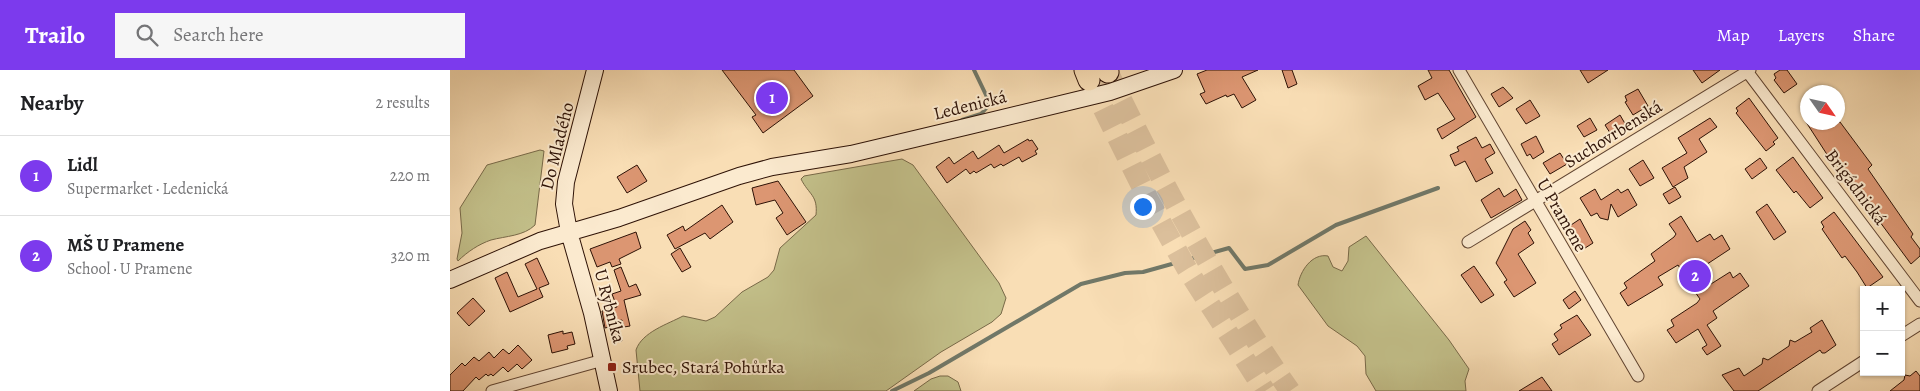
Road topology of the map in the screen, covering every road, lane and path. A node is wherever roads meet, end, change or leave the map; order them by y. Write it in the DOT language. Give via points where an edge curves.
graph roads {
  1 [pos="595,70"];
  2 [pos="1174,70"];
  3 [pos="1459,70"];
  4 [pos="1748,71"];
  5 [pos="1535,203"];
  6 [pos="569,232"];
  7 [pos="1468,242"];
  8 [pos="450,280"];
  9 [pos="1920,301"];
  10 [pos="1920,324"];
  11 [pos="1905,333"];
  12 [pos="603,360"];
  13 [pos="1860,364"];
  14 [pos="1638,376"];
  15 [pos="492,391"];
  16 [pos="609,391"];
  17 [pos="1818,391"];
  1 -- 6 [label="main road, Do Mladého" via="566,182 564,204"];
  2 -- 6 [label="main road, Ledenická" via="1110,92 933,135 852,154 772,167"];
  3 -- 5 [label="street, U Pramene"];
  4 -- 5 [label="street, Suchovrbenská"];
  4 -- 9 [label="street, Brigádnická"];
  5 -- 7 [label="street, Suchovrbenská"];
  5 -- 14 [label="street, U Pramene"];
  6 -- 8 [label="main road, Ledenická" via="540,241"];
  6 -- 12 [label="main road, U Rybníka"];
  10 -- 11 [label="street"];
  12 -- 15 [label="street"];
  12 -- 16 [label="main road, U Rybníka"];
  13 -- 17 [label="street"];
}
